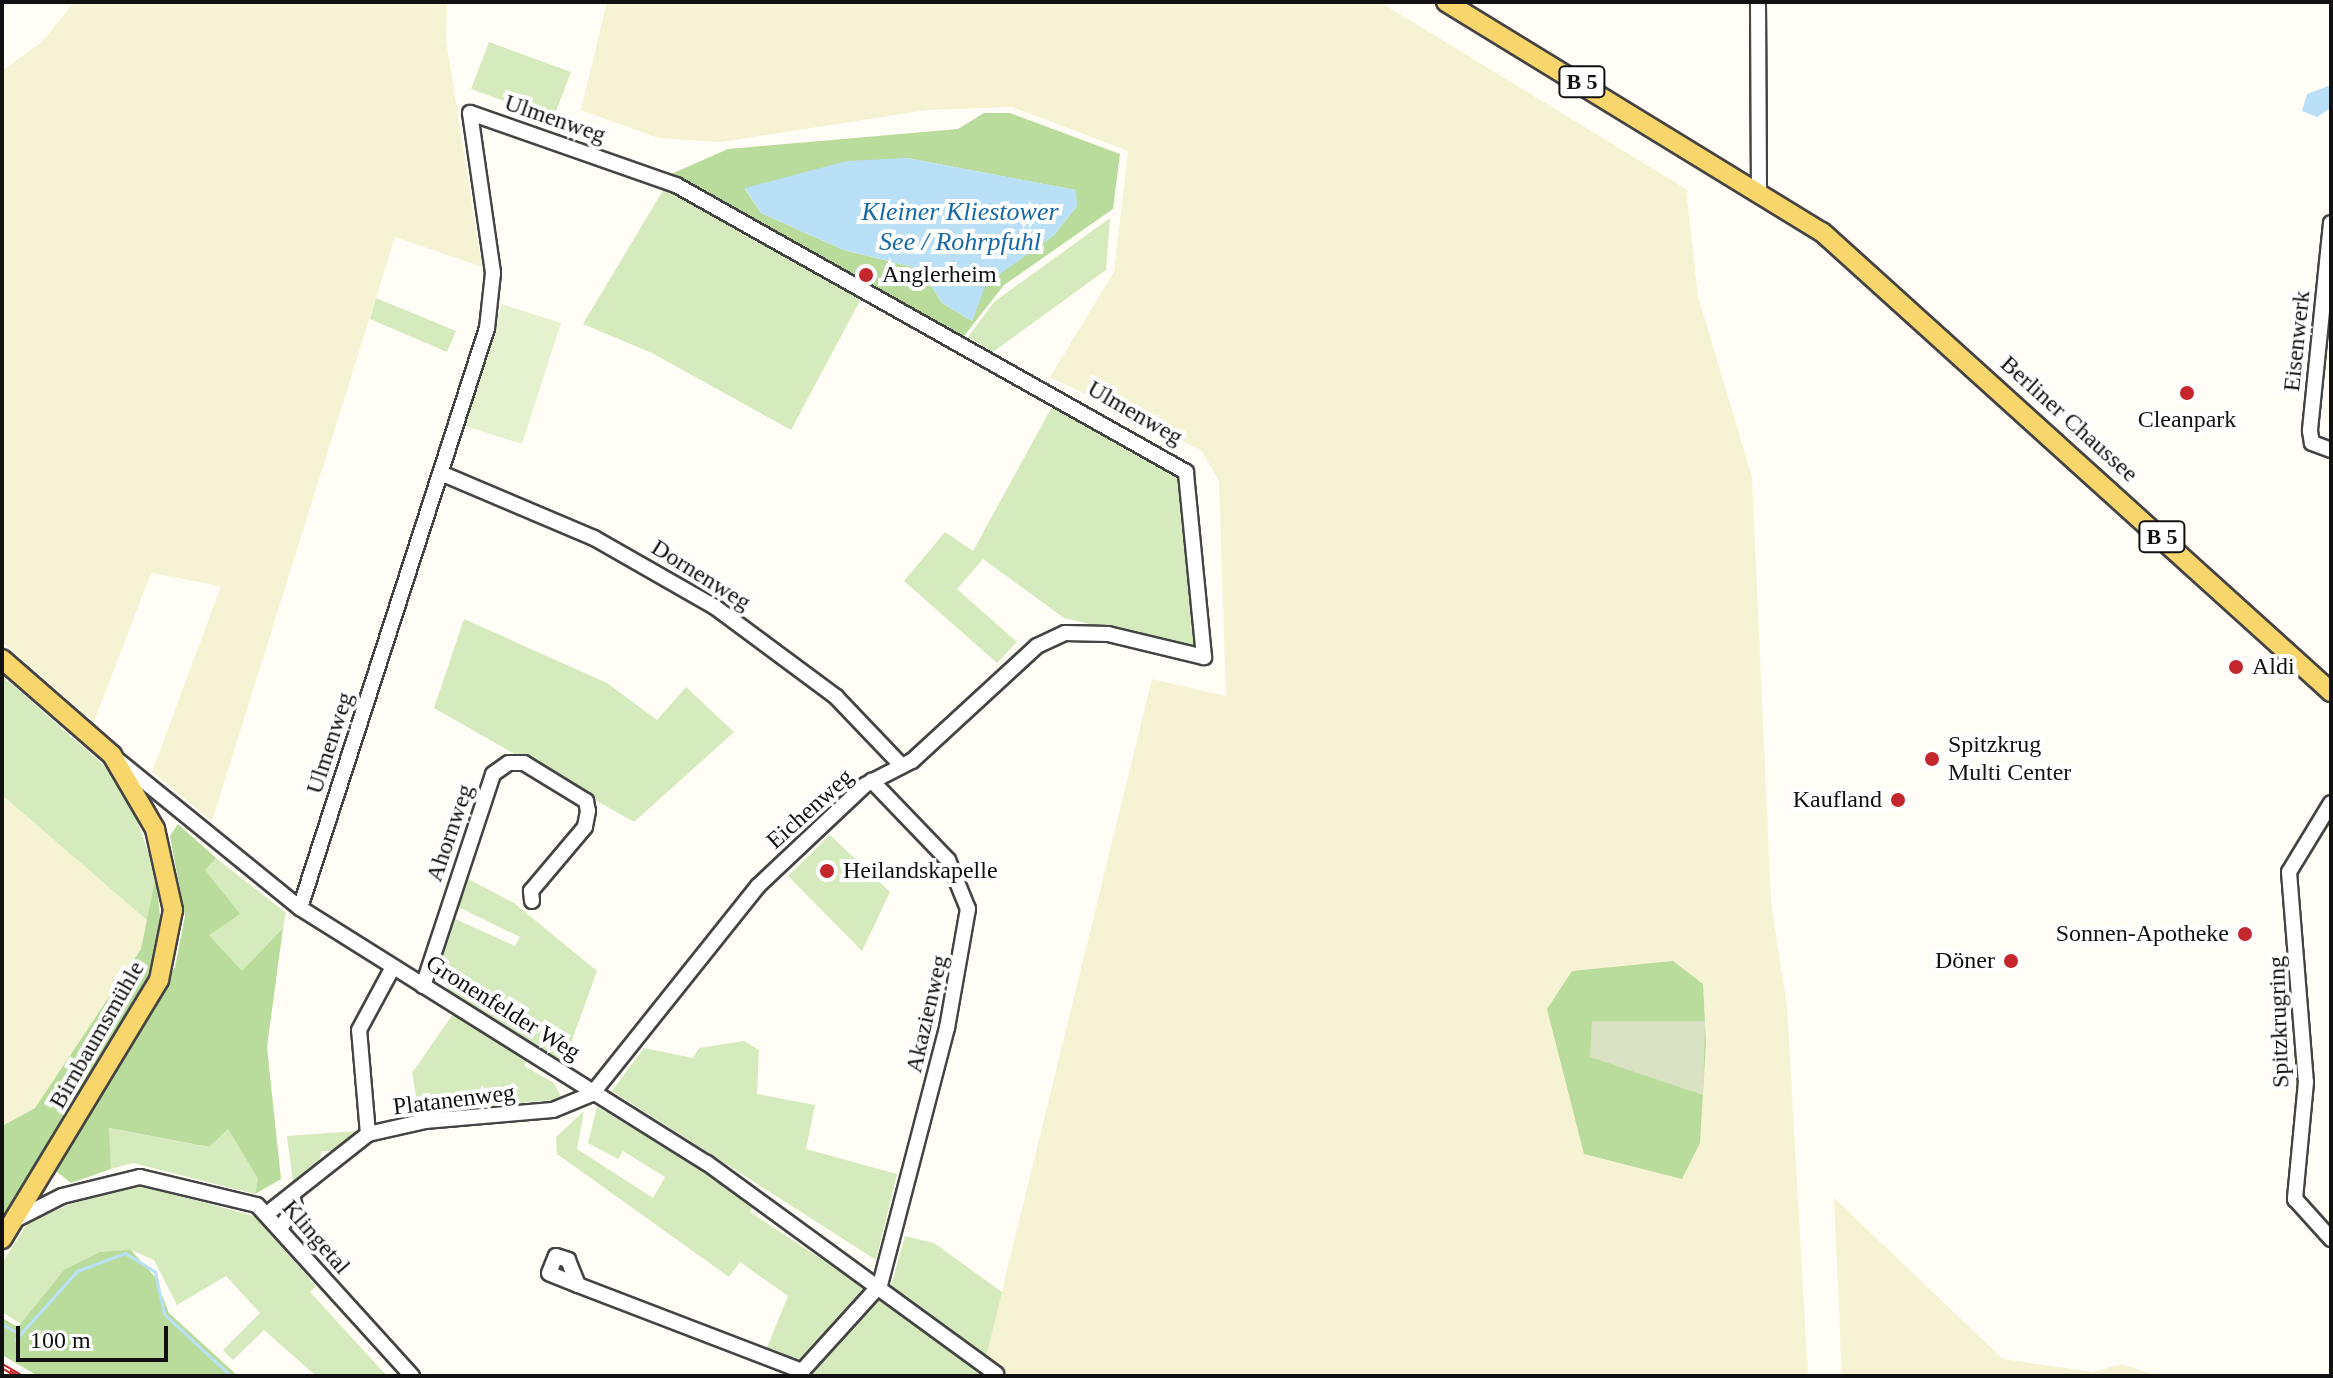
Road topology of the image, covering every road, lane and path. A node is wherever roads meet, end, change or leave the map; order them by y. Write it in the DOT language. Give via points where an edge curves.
graph roads {
  1 [pos="1446,2"];
  2 [pos="1758,2"];
  3 [pos="1763,186"];
  4 [pos="2331,223"];
  5 [pos="2331,450"];
  6 [pos="443,474"];
  7 [pos="1204,657"];
  8 [pos="2,659"];
  9 [pos="2331,680"];
  10 [pos="2331,692"];
  11 [pos="112,755"];
  12 [pos="902,766"];
  13 [pos="872,781"];
  14 [pos="2331,803"];
  15 [pos="532,901"];
  16 [pos="300,908"];
  17 [pos="393,967"];
  18 [pos="423,986"];
  19 [pos="592,1094"];
  20 [pos="368,1134"];
  21 [pos="36,1184"];
  22 [pos="292,1195"];
  23 [pos="62,1196"];
  24 [pos="268,1213"];
  25 [pos="13,1221"];
  26 [pos="281,1227"];
  27 [pos="2,1239"];
  28 [pos="2331,1239"];
  29 [pos="578,1285"];
  30 [pos="880,1285"];
  31 [pos="996,1374"];
  32 [pos="412,1376"];
  1 -- 3 [label="main road, Berliner Chaussee / B 5"];
  2 -- 3 [label="street"];
  3 -- 9 [label="main road, Berliner Chaussee / B 5" via="1852,245"];
  3 -- 10 [label="main road, Berliner Chaussee / B 5" via="1918,314"];
  4 -- 5 [label="street, Eisenwerk" via="2310,431 2312,443"];
  6 -- 7 [label="street, Ulmenweg" via="491,302 470,113 676,185 1177,461 1193,485"];
  6 -- 12 [label="street, Dornenweg" via="594,538 715,607 836,697"];
  6 -- 16 [label="street, Ulmenweg"];
  7 -- 12 [label="street, Eichenweg" via="1108,634 1065,633 1009,666"];
  8 -- 11 [label="main road, Gronenfelder Weg"];
  11 -- 16 [label="street, Gronenfelder Weg"];
  11 -- 21 [label="main road, Birnbaumsmühle" via="164,855 172,935 159,980"];
  12 -- 13 [label="street, Eichenweg"];
  13 -- 19 [label="street, Eichenweg" via="758,886"];
  13 -- 30 [label="street, Akazienweg" via="948,860 968,909 947,1028"];
  14 -- 28 [label="street, Spitzkrugring" via="2289,872 2306,1082 2295,1199"];
  15 -- 18 [label="street, Ahornweg" via="531,891 585,827 588,811 586,801 537,770 509,763 493,774"];
  16 -- 17 [label="street, Gronenfelder Weg"];
  17 -- 18 [label="street, Gronenfelder Weg"];
  17 -- 20 [label="street" via="359,1030"];
  18 -- 19 [label="street, Gronenfelder Weg"];
  19 -- 20 [label="street, Platanenweg" via="553,1110 425,1121"];
  19 -- 30 [label="street, Gronenfelder Weg" via="707,1163"];
  20 -- 22 [label="street, Platanenweg"];
  21 -- 23 [label="street"];
  21 -- 25 [label="main road, Birnbaumsmühle"];
  22 -- 24 [label="street, Platanenweg"];
  22 -- 26 [label="street" via="295,1207"];
  23 -- 24 [label="street, Klingetal" via="140,1177 217,1192"];
  23 -- 25 [label="street, Klingetal"];
  24 -- 26 [label="street, Klingetal"];
  25 -- 27 [label="main road, Birnbaumsmühle"];
  26 -- 32 [label="street, Klingetal"];
  29 -- 30 [label="street" via="802,1371"];
  30 -- 31 [label="street, Gronenfelder Weg"];
}
